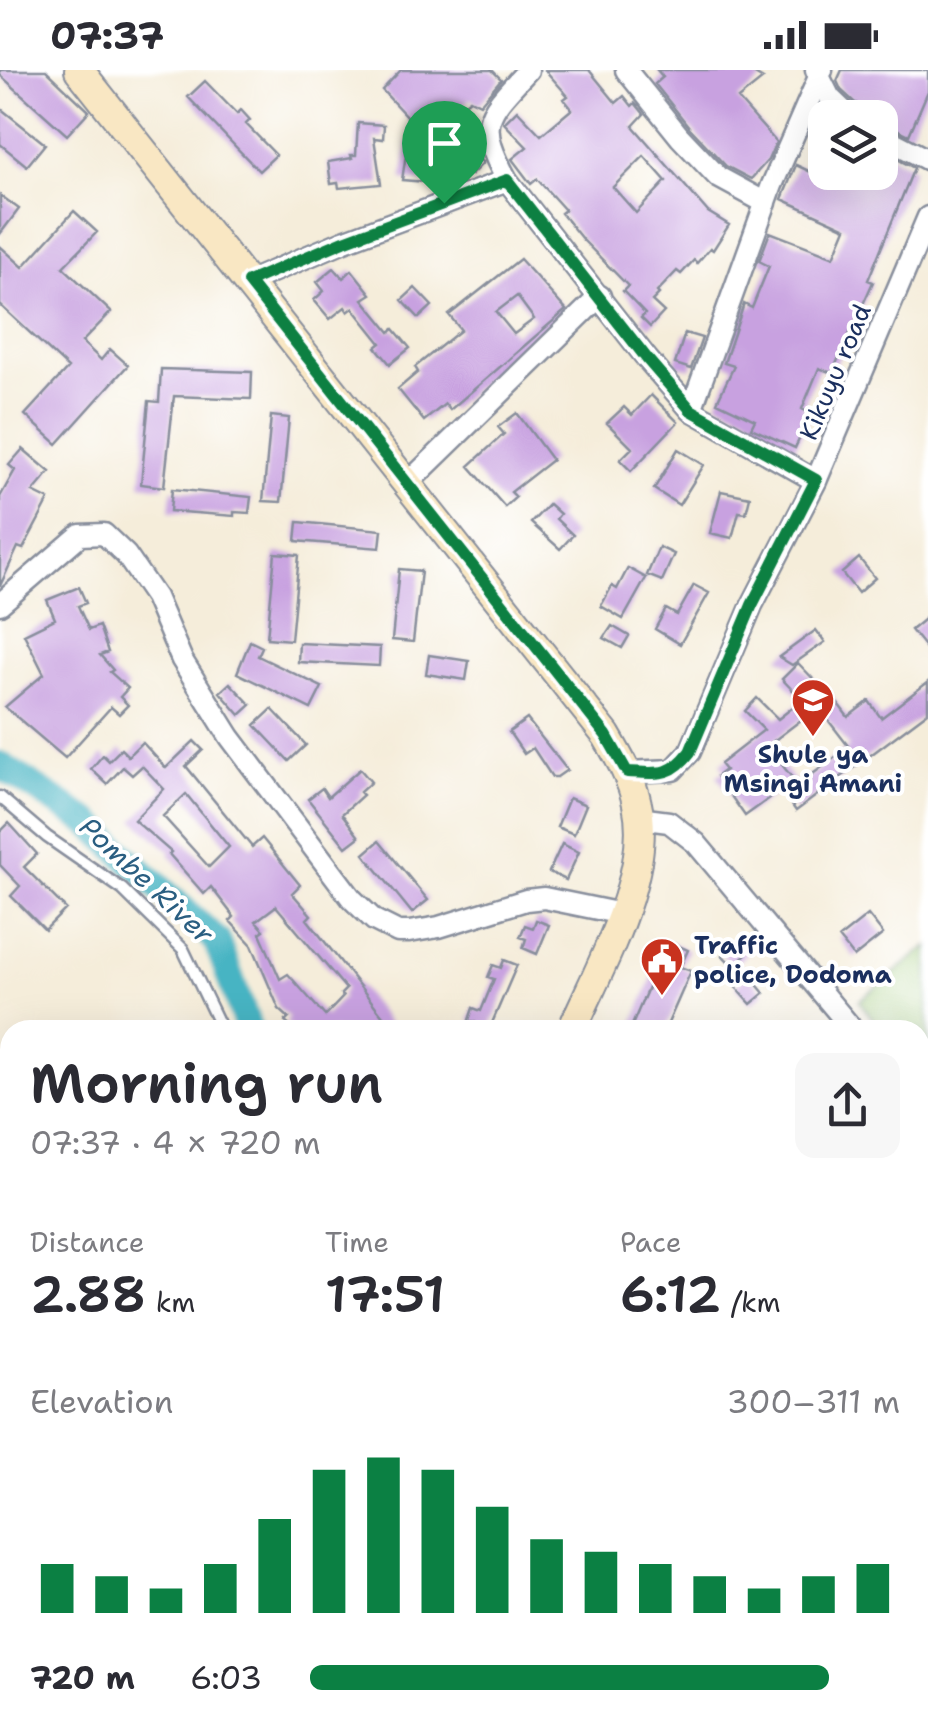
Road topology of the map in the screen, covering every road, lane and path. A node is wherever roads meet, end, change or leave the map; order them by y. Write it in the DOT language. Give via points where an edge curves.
graph roads {
  1 [pos="80,70"];
  2 [pos="528,70"];
  3 [pos="626,70"];
  4 [pos="819,72"];
  5 [pos="832,100"];
  6 [pos="898,144"];
  7 [pos="928,160"];
  8 [pos="507,180"];
  9 [pos="766,204"];
  10 [pos="928,217"];
  11 [pos="248,282"];
  12 [pos="600,296"];
  13 [pos="691,410"];
  14 [pos="816,480"];
  15 [pos="408,483"];
  16 [pos="0,604"];
  17 [pos="627,772"];
  18 [pos="0,797"];
  19 [pos="638,818"];
  20 [pos="622,914"];
  21 [pos="217,1020"];
  22 [pos="576,1020"];
  23 [pos="845,1020"];
  1 -- 11 [label="street"];
  2 -- 8 [label="street" via="488,124 490,148"];
  3 -- 9 [label="street" via="718,177"];
  4 -- 5 [label="street"];
  4 -- 9 [label="street"];
  6 -- 7 [label="street"];
  8 -- 11 [label="street"];
  8 -- 12 [label="street"];
  9 -- 13 [label="street"];
  10 -- 14 [label="street, Kikuyu road"];
  11 -- 15 [label="street"];
  12 -- 13 [label="street"];
  12 -- 15 [label="street"];
  13 -- 14 [label="street"];
  14 -- 17 [label="street, Kikuyu road" via="752,605 690,752 673,770"];
  15 -- 17 [label="street" via="606,735"];
  16 -- 20 [label="street" via="80,535 104,534 154,597 182,660 230,736 352,899 388,929 439,927 544,898"];
  17 -- 19 [label="street"];
  18 -- 21 [label="lane" via="122,890 183,949"];
  19 -- 20 [label="street" via="640,850"];
  19 -- 23 [label="street" via="669,822 696,843"];
  20 -- 22 [label="street"];
}
